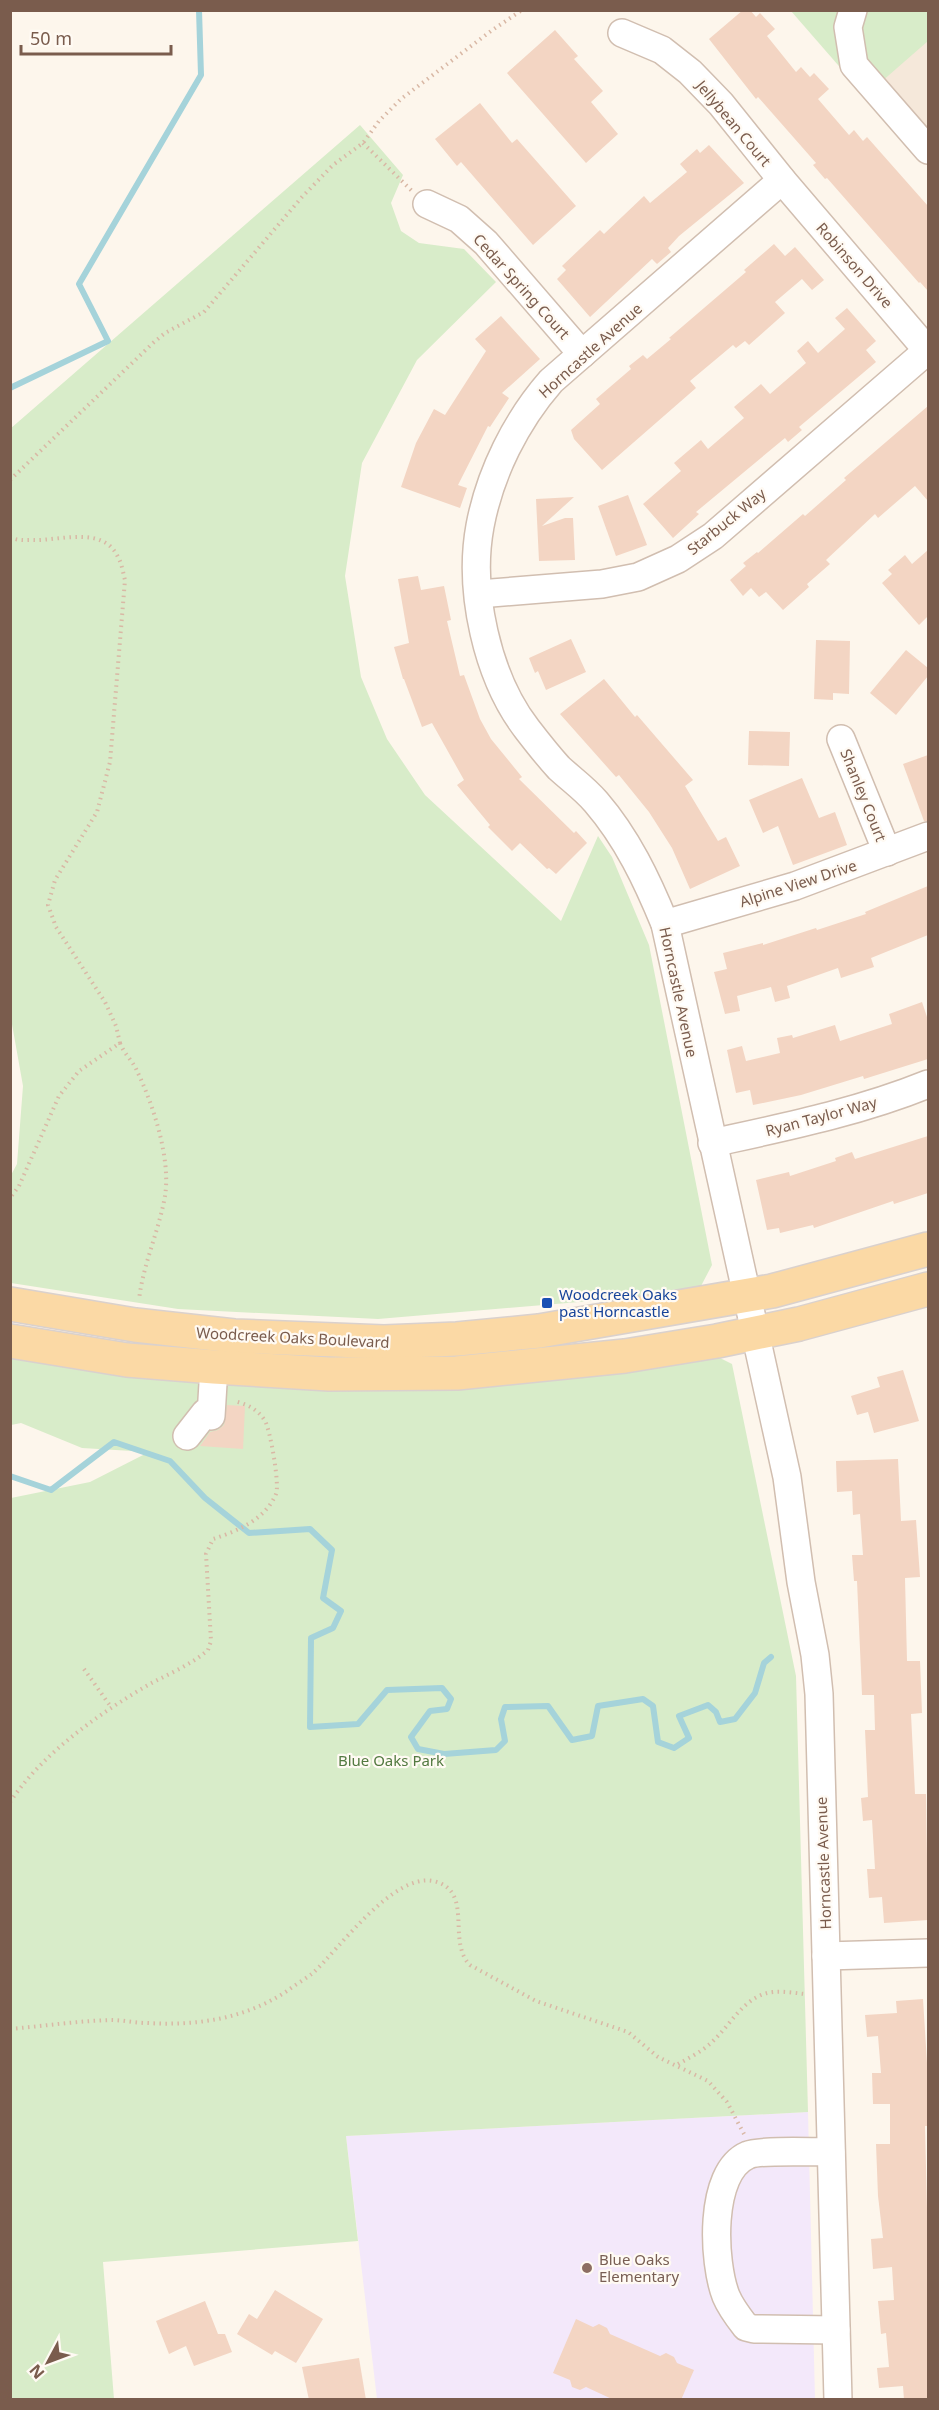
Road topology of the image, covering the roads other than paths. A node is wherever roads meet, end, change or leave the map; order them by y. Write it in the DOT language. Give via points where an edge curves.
graph roads {
  1 [pos="853,10"];
  2 [pos="622,33"];
  3 [pos="928,150"];
  4 [pos="782,180"];
  5 [pos="426,204"];
  6 [pos="928,350"];
  7 [pos="582,354"];
  8 [pos="479,594"];
  9 [pos="841,739"];
  10 [pos="928,836"];
  11 [pos="887,852"];
  12 [pos="665,924"];
  13 [pos="928,1084"];
  14 [pos="712,1143"];
  15 [pos="928,1249"];
  16 [pos="928,1289"];
  17 [pos="746,1296"];
  18 [pos="10,1304"];
  19 [pos="755,1333"];
  20 [pos="10,1341"];
  21 [pos="214,1383"];
  22 [pos="188,1436"];
  23 [pos="928,1953"];
  24 [pos="826,1956"];
  25 [pos="831,2151"];
  26 [pos="836,2330"];
  27 [pos="838,2400"];
  1 -- 3 [label="street" via="848,27 854,65"];
  2 -- 4 [label="street, Jellybean Court" via="662,50 690,72"];
  4 -- 6 [label="street, Robinson Drive"];
  4 -- 7 [label="street, Horncastle Avenue"];
  5 -- 7 [label="street, Cedar Spring Court" via="459,219 486,243"];
  6 -- 8 [label="street, Starbuck Way" via="712,536 678,559 638,577 602,584"];
  7 -- 8 [label="street, Horncastle Avenue" via="529,407 497,469 480,528"];
  8 -- 12 [label="street, Horncastle Avenue" via="482,623 501,686 526,728 558,767 596,801 628,845"];
  9 -- 11 [label="street, Shanley Court"];
  10 -- 11 [label="street, Alpine View Drive"];
  11 -- 12 [label="street, Alpine View Drive" via="795,886"];
  12 -- 14 [label="street, Horncastle Avenue"];
  13 -- 14 [label="street, Ryan Taylor Way" via="824,1118"];
  14 -- 17 [label="street, Horncastle Avenue"];
  15 -- 17 [label="main road, Woodcreek Oaks Boulevard" via="789,1288"];
  16 -- 19 [label="main road"];
  17 -- 18 [label="main road, Woodcreek Oaks Boulevard" via="539,1331 384,1342 234,1336 135,1325"];
  17 -- 19 [label="street, Horncastle Avenue"];
  19 -- 21 [label="main road" via="625,1356 457,1373 329,1374"];
  19 -- 24 [label="street, Horncastle Avenue" via="787,1477 815,1654"];
  20 -- 21 [label="main road" via="128,1360"];
  21 -- 22 [label="street" via="211,1416 205,1413"];
  23 -- 24 [label="street"];
  24 -- 25 [label="street, Horncastle Avenue"];
  25 -- 26 [label="street, Horncastle Avenue"];
  25 -- 26 [label="street" via="750,2153 738,2160 729,2172 719,2204 716,2240 726,2296 746,2327"];
  26 -- 27 [label="street, Horncastle Avenue"];
}
